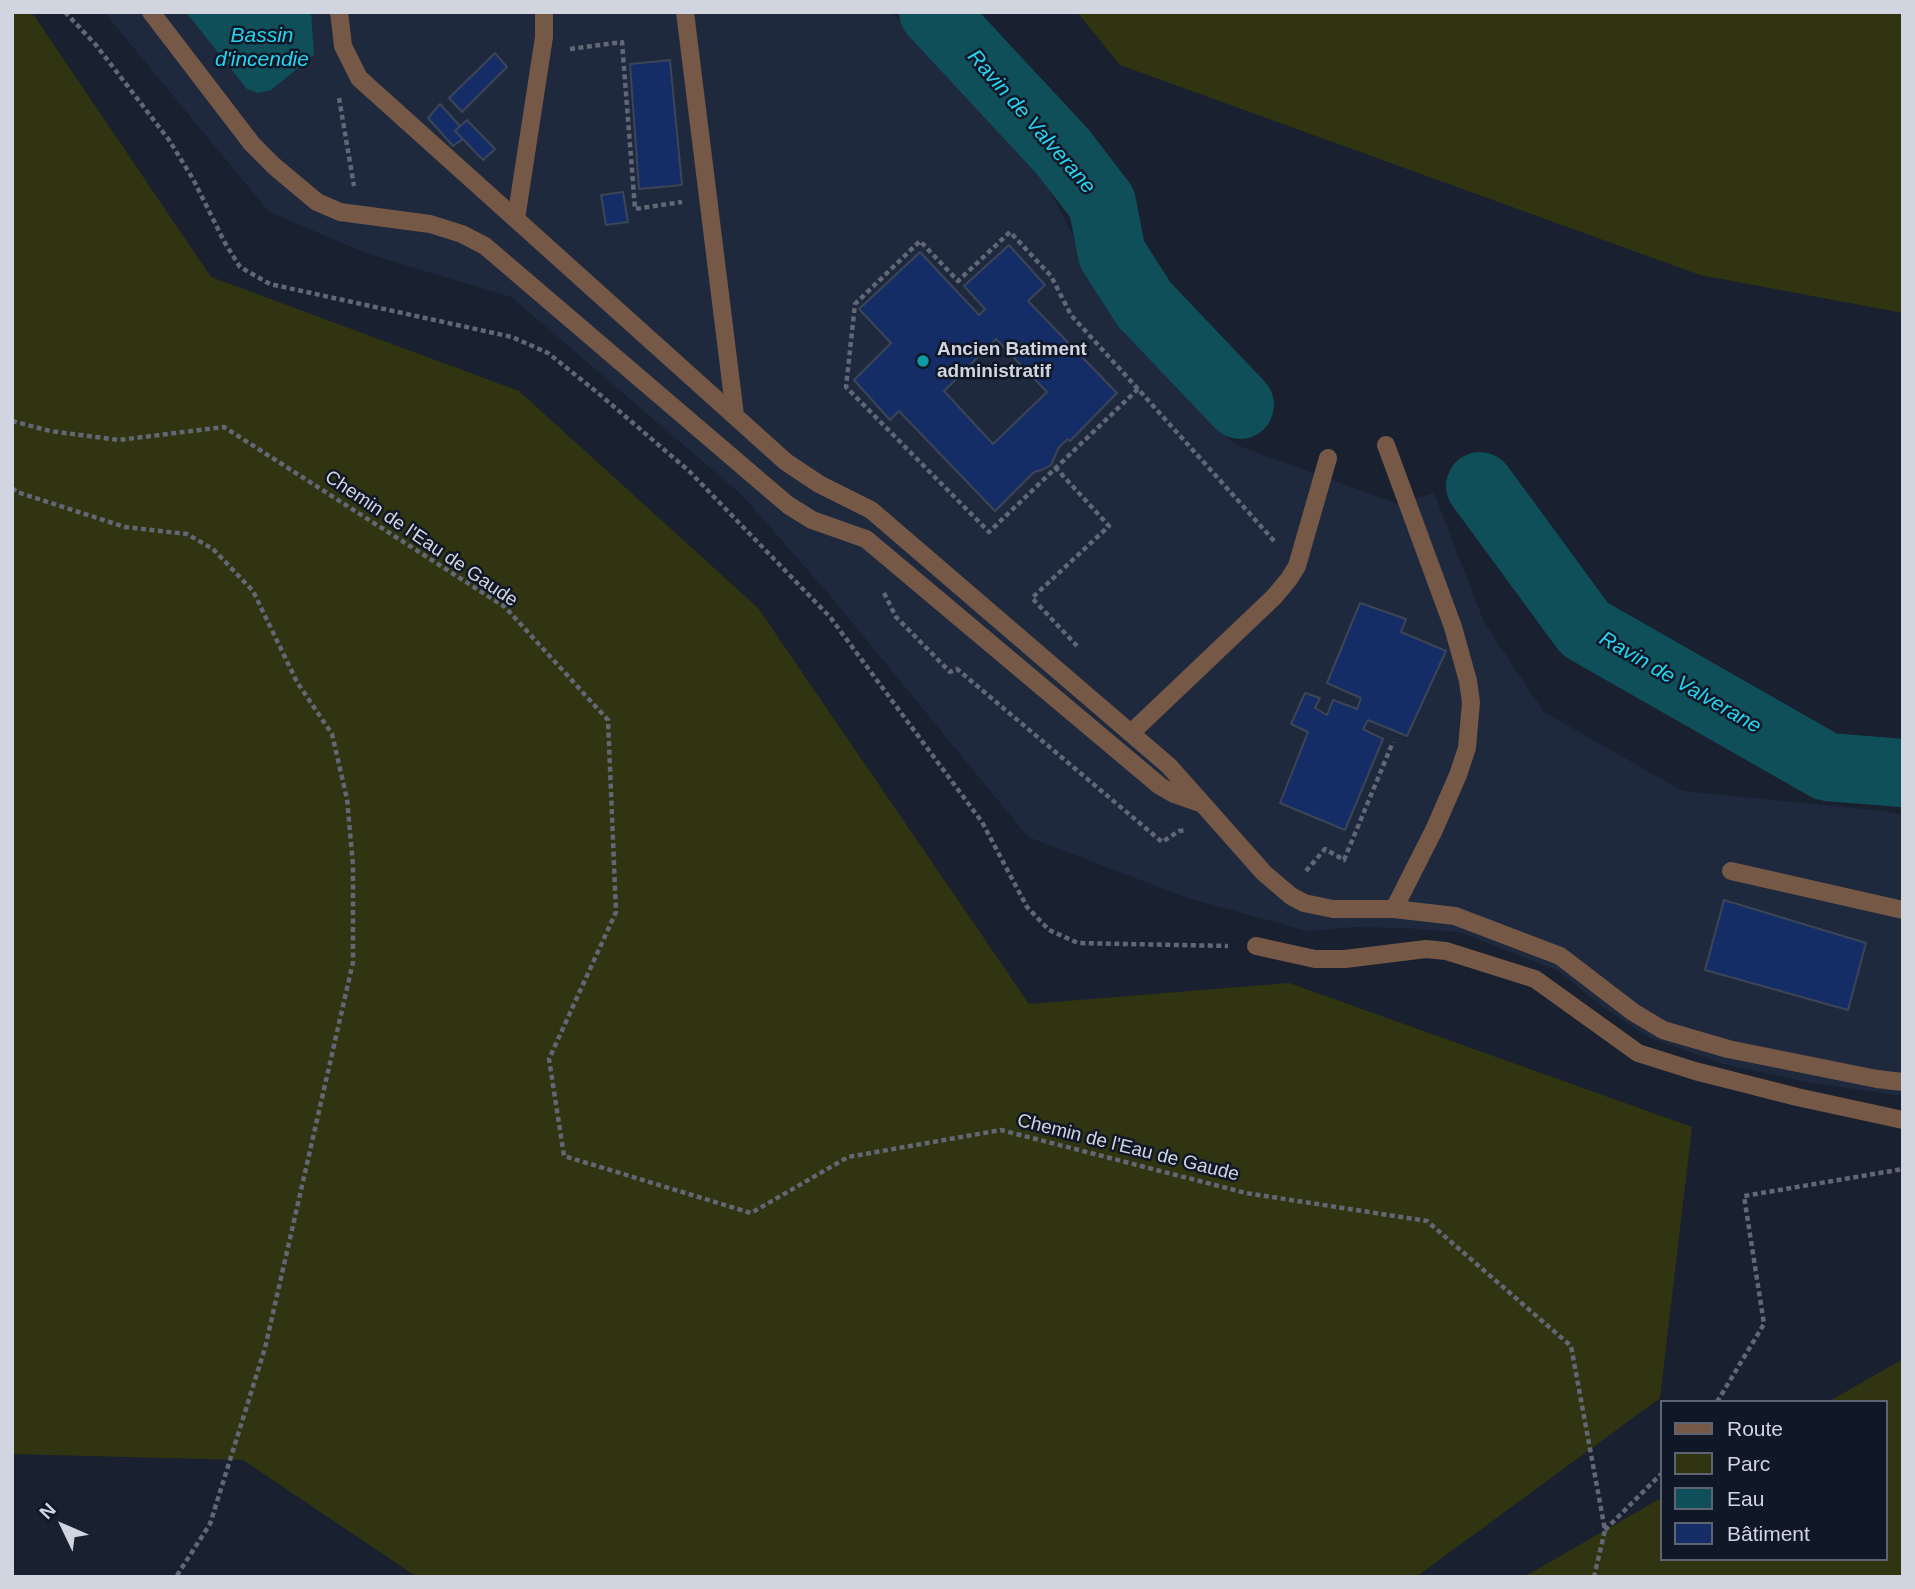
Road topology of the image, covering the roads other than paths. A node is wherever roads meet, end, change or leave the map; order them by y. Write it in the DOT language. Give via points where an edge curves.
graph roads {
  1 [pos="151,12"];
  2 [pos="338,12"];
  3 [pos="544,12"];
  4 [pos="685,12"];
  5 [pos="516,219"];
  6 [pos="735,415"];
  7 [pos="1387,445"];
  8 [pos="1328,458"];
  9 [pos="1131,733"];
  10 [pos="1200,803"];
  11 [pos="1731,871"];
  12 [pos="1394,909"];
  13 [pos="1903,910"];
  14 [pos="1256,946"];
  15 [pos="1903,1082"];
  16 [pos="1903,1120"];
  1 -- 10 [label="street" via="252,144 317,202 340,212 430,224 485,246 788,505 812,520 866,540 1160,786"];
  2 -- 5 [label="street" via="343,46 359,78"];
  3 -- 5 [label="street"];
  4 -- 6 [label="street"];
  5 -- 6 [label="street"];
  6 -- 9 [label="street" via="786,462 871,510"];
  7 -- 12 [label="street" via="1453,627 1471,702 1467,748 1458,775"];
  8 -- 9 [label="street" via="1297,566 1275,597"];
  9 -- 10 [label="street" via="1169,766"];
  10 -- 12 [label="street" via="1277,886 1304,903 1333,909"];
  11 -- 13 [label="street"];
  12 -- 15 [label="street" via="1455,916 1560,956 1633,1012 1675,1033 1728,1049"];
  14 -- 16 [label="street" via="1345,959 1426,949 1446,951 1535,979 1638,1053 1797,1097"];
}
